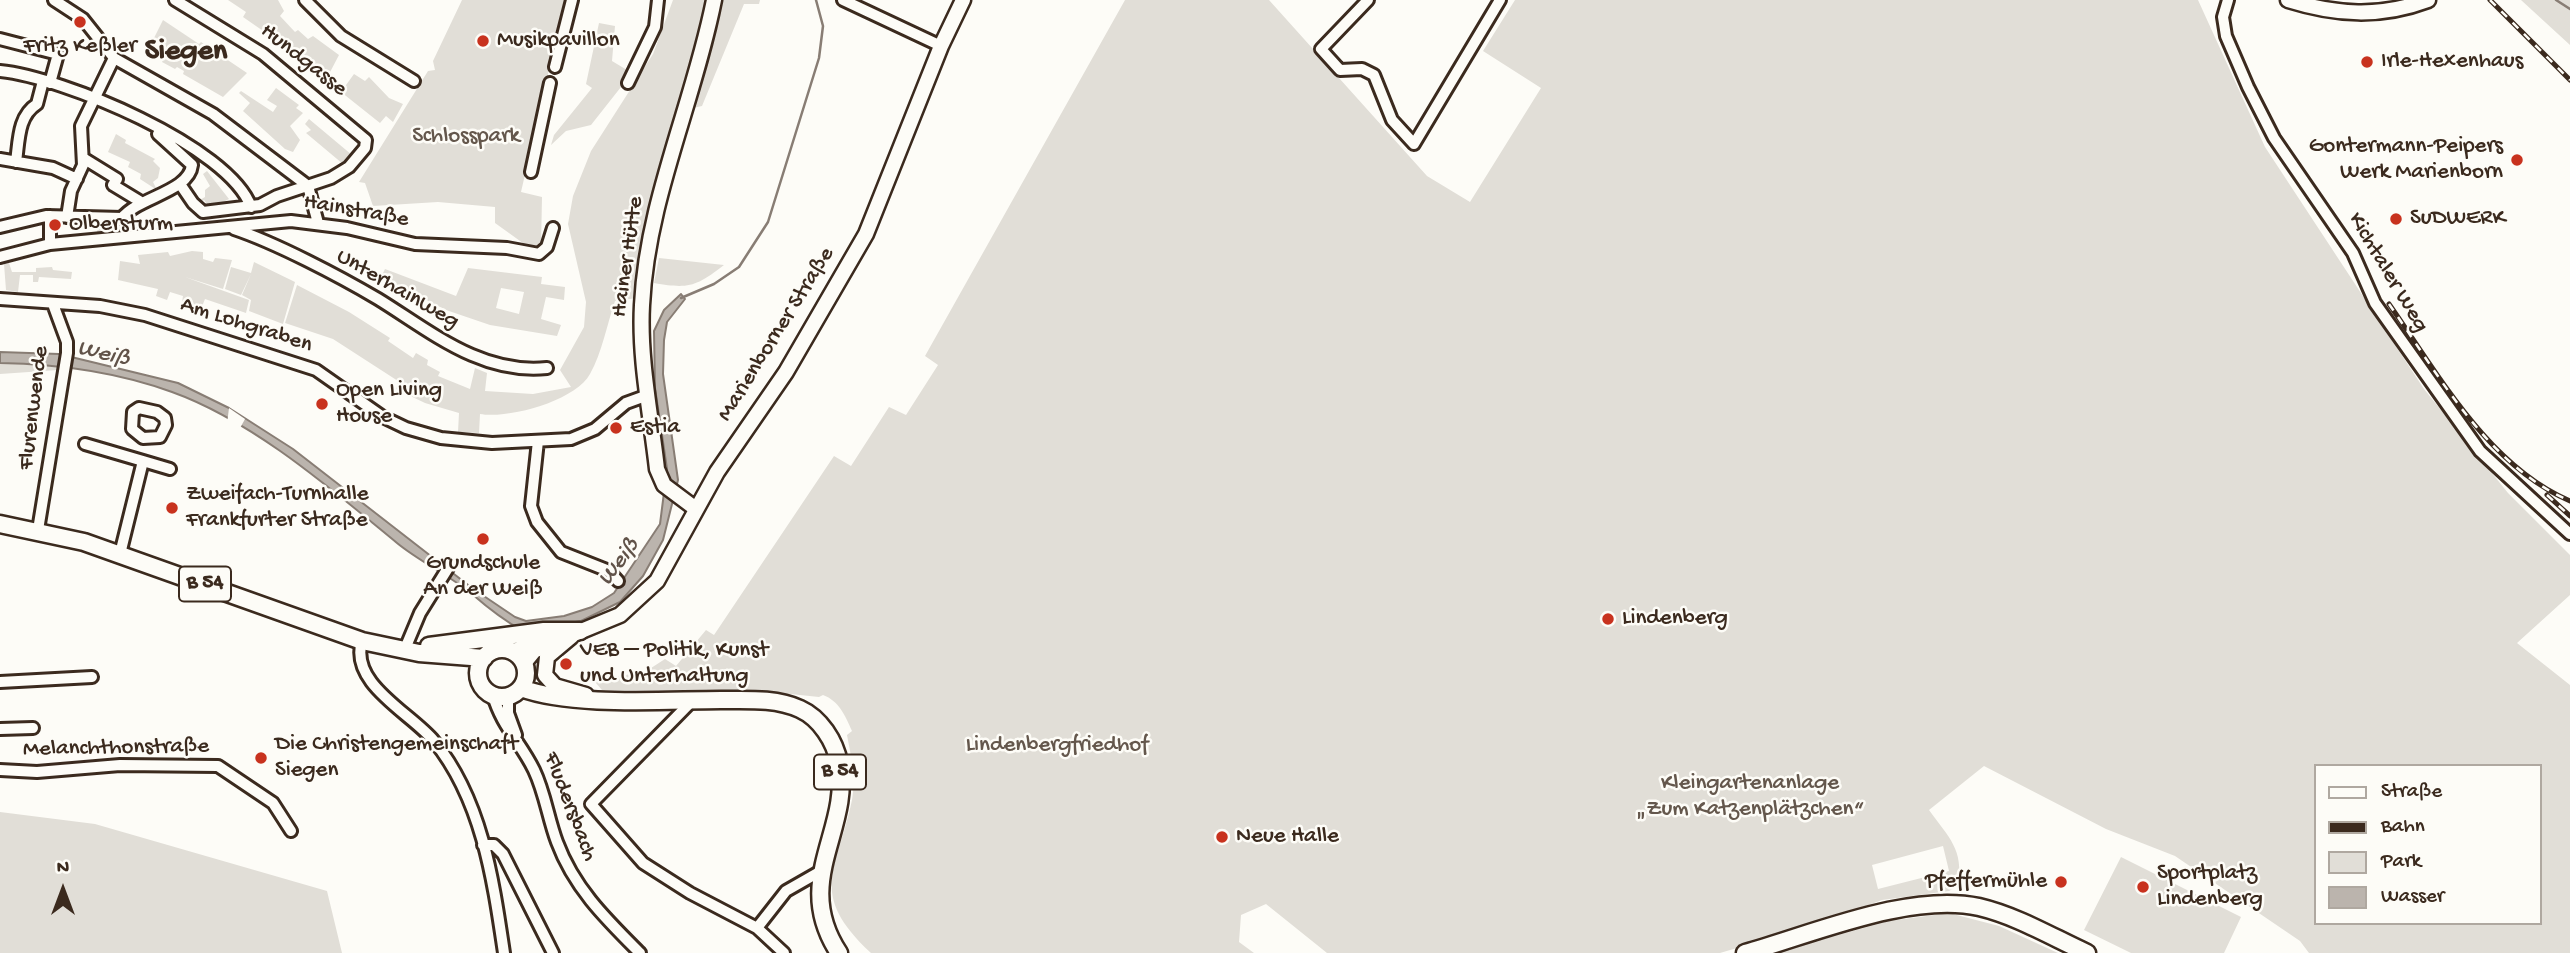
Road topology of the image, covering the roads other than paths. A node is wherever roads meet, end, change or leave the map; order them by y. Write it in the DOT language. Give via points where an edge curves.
graph roads {
  1 [pos="54,0"];
  2 [pos="175,0"];
  3 [pos="305,0"];
  4 [pos="572,0"];
  5 [pos="658,0"];
  6 [pos="714,0"];
  7 [pos="843,0"];
  8 [pos="963,0"];
  9 [pos="1367,0"];
  10 [pos="1500,0"];
  11 [pos="2228,0"];
  12 [pos="2288,0"];
  13 [pos="2428,0"];
  14 [pos="0,39"];
  15 [pos="941,46"];
  16 [pos="114,58"];
  17 [pos="555,67"];
  18 [pos="0,71"];
  19 [pos="414,80"];
  20 [pos="46,82"];
  21 [pos="550,83"];
  22 [pos="628,83"];
  23 [pos="94,96"];
  24 [pos="155,128"];
  25 [pos="83,158"];
  26 [pos="0,159"];
  27 [pos="16,162"];
  28 [pos="531,172"];
  29 [pos="77,179"];
  30 [pos="180,184"];
  31 [pos="308,186"];
  32 [pos="141,202"];
  33 [pos="251,207"];
  34 [pos="50,216"];
  35 [pos="67,217"];
  36 [pos="318,223"];
  37 [pos="0,228"];
  38 [pos="231,228"];
  39 [pos="553,228"];
  40 [pos="50,244"];
  41 [pos="0,257"];
  42 [pos="0,299"];
  43 [pos="53,304"];
  44 [pos="547,368"];
  45 [pos="649,395"];
  46 [pos="142,438"];
  47 [pos="538,441"];
  48 [pos="85,444"];
  49 [pos="140,461"];
  50 [pos="170,469"];
  51 [pos="696,509"];
  52 [pos="0,524"];
  53 [pos="38,530"];
  54 [pos="2570,534"];
  55 [pos="120,554"];
  56 [pos="445,572"];
  57 [pos="618,581"];
  58 [pos="572,634"];
  59 [pos="362,641"];
  60 [pos="407,644"];
  61 [pos="385,647"];
  62 [pos="481,671"];
  63 [pos="92,677"];
  64 [pos="514,678"];
  65 [pos="0,682"];
  66 [pos="597,699"];
  67 [pos="693,700"];
  68 [pos="0,729"];
  69 [pos="33,729"];
  70 [pos="0,770"];
  71 [pos="291,831"];
  72 [pos="483,845"];
  73 [pos="821,871"];
  74 [pos="757,928"];
  75 [pos="504,953"];
  76 [pos="553,953"];
  77 [pos="640,953"];
  78 [pos="784,953"];
  79 [pos="839,953"];
  80 [pos="1745,953"];
  81 [pos="2087,953"];
  1 -- 16 [label="street" via="83,19"];
  2 -- 31 [label="street, Hundgasse" via="263,54 366,144 349,167"];
  3 -- 19 [label="street" via="341,36"];
  4 -- 17 [label="street"];
  5 -- 22 [label="street" via="656,27"];
  6 -- 45 [label="main road, Hainer Hütte" via="650,245 641,325"];
  7 -- 15 [label="street"];
  8 -- 15 [label="main road, Marienborner Straße"];
  9 -- 10 [label="street" via="1321,49 1339,70 1363,69 1374,75 1392,120 1414,145"];
  11 -- 54 [label="street, Kichtaler Weg" via="2223,17 2225,36 2248,87 2274,138 2353,253 2375,303 2480,451"];
  12 -- 13 [label="main road" via="2329,12 2357,14 2388,12"];
  14 -- 20 [label="street" via="58,54"];
  15 -- 51 [label="main road, Marienborner Straße" via="866,234 786,372"];
  16 -- 23 [label="street"];
  16 -- 31 [label="street" via="213,114"];
  18 -- 20 [label="street"];
  20 -- 23 [label="street"];
  20 -- 27 [label="street" via="37,104 27,110"];
  21 -- 28 [label="street"];
  23 -- 24 [label="street"];
  23 -- 25 [label="street" via="79,133"];
  24 -- 30 [label="street" via="192,165"];
  24 -- 33 [label="street" via="218,165 243,191"];
  25 -- 29 [label="street"];
  25 -- 32 [label="street" via="117,179 113,186"];
  26 -- 27 [label="street"];
  27 -- 29 [label="street"];
  29 -- 35 [label="street"];
  30 -- 32 [label="street"];
  30 -- 33 [label="street" via="203,212"];
  31 -- 33 [label="street"];
  31 -- 36 [label="street"];
  32 -- 35 [label="street" via="120,219"];
  34 -- 35 [label="street"];
  34 -- 37 [label="street"];
  34 -- 40 [label="street"];
  36 -- 38 [label="street, Hainstraße" via="291,221"];
  36 -- 39 [label="street, Hainstraße" via="415,244 539,254 547,247"];
  38 -- 40 [label="street, Hainstraße"];
  38 -- 44 [label="street, Unterhainweg" via="377,299 458,350 517,369"];
  40 -- 41 [label="street, Hainstraße"];
  42 -- 43 [label="street"];
  43 -- 47 [label="street, Am Lohgraben" via="100,306 145,315 306,366 383,417 441,438"];
  43 -- 53 [label="street, Flurenwende" via="67,352"];
  45 -- 47 [label="street, Am Lohgraben" via="626,402 587,434"];
  45 -- 51 [label="main road, Hainer Hütte" via="657,469 664,485"];
  46 -- 49 [label="street"];
  47 -- 57 [label="street" via="531,506 537,522 561,552 609,571"];
  48 -- 49 [label="street"];
  49 -- 50 [label="street"];
  49 -- 55 [label="street"];
  51 -- 58 [label="main road, Marienborner Straße" via="657,581 636,603 620,615"];
  52 -- 53 [label="main road, B 54"];
  53 -- 55 [label="main road, B 54"];
  55 -- 59 [label="main road, B 54"];
  56 -- 60 [label="street"];
  58 -- 60 [label="main road" via="544,631 450,645"];
  58 -- 64 [label="main road, Marienborner Straße" via="534,651"];
  58 -- 66 [label="main road" via="547,657 545,675 555,686"];
  59 -- 61 [label="main road, B 54"];
  59 -- 72 [label="street" via="359,655 364,672 432,739 477,818"];
  60 -- 61 [label="main road"];
  61 -- 62 [label="main road, B 54"];
  62 -- 64 [label="main road"];
  62 -- 64 [label="main road, B 54" via="498,650"];
  63 -- 65 [label="street"];
  64 -- 66 [label="main road, B 54" via="565,697"];
  64 -- 77 [label="street, Fludersbach" via="501,721 516,738 543,790 556,841 573,878"];
  66 -- 67 [label="main road, B 54"];
  67 -- 73 [label="main road, B 54" via="787,704 804,710 822,726 832,741 841,779"];
  67 -- 74 [label="street" via="591,804 643,863"];
  68 -- 69 [label="street"];
  70 -- 71 [label="street, Melanchthonstraße" via="218,766 272,803"];
  72 -- 75 [label="street"];
  72 -- 76 [label="street" via="494,845 503,854"];
  73 -- 74 [label="street" via="786,891"];
  73 -- 79 [label="main road, B 54" via="823,914"];
  74 -- 78 [label="street"];
  80 -- 81 [label="main road" via="1885,911 1937,904 1996,912"];
}
